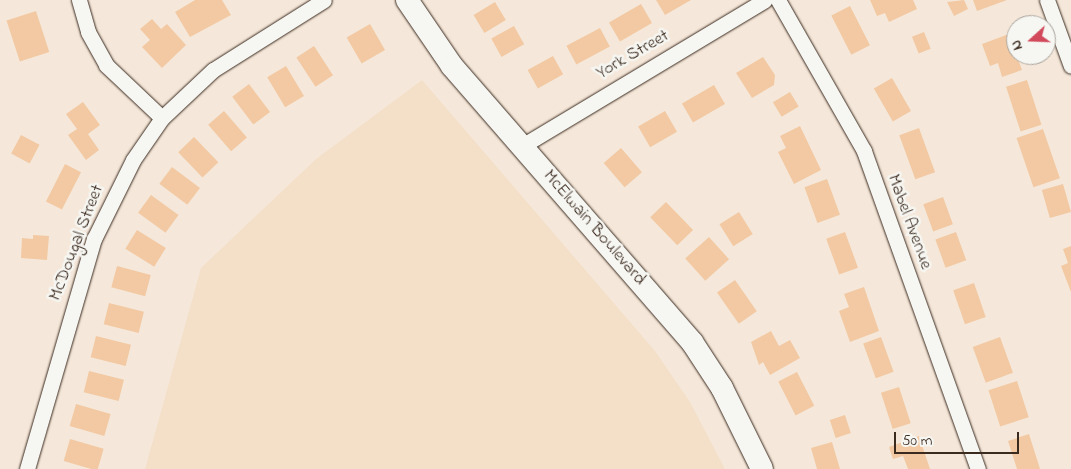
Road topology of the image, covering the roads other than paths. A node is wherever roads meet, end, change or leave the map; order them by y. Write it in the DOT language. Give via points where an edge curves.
graph roads {
  1 [pos="79,0"];
  2 [pos="324,0"];
  3 [pos="407,0"];
  4 [pos="765,0"];
  5 [pos="778,0"];
  6 [pos="1048,0"];
  7 [pos="1071,66"];
  8 [pos="162,118"];
  9 [pos="522,146"];
  10 [pos="27,469"];
  11 [pos="762,469"];
  12 [pos="978,469"];
  1 -- 8 [label="street" via="88,32 106,64"];
  2 -- 8 [label="street, McDougal Street" via="213,70"];
  3 -- 9 [label="street, McElwain Boulevard" via="452,66"];
  4 -- 9 [label="street, York Street"];
  5 -- 12 [label="street, Mabel Avenue" via="864,151"];
  6 -- 7 [label="street"];
  8 -- 10 [label="street, McDougal Street" via="116,188 94,239"];
  9 -- 11 [label="street, McElwain Boulevard" via="692,342 722,388"];
}
